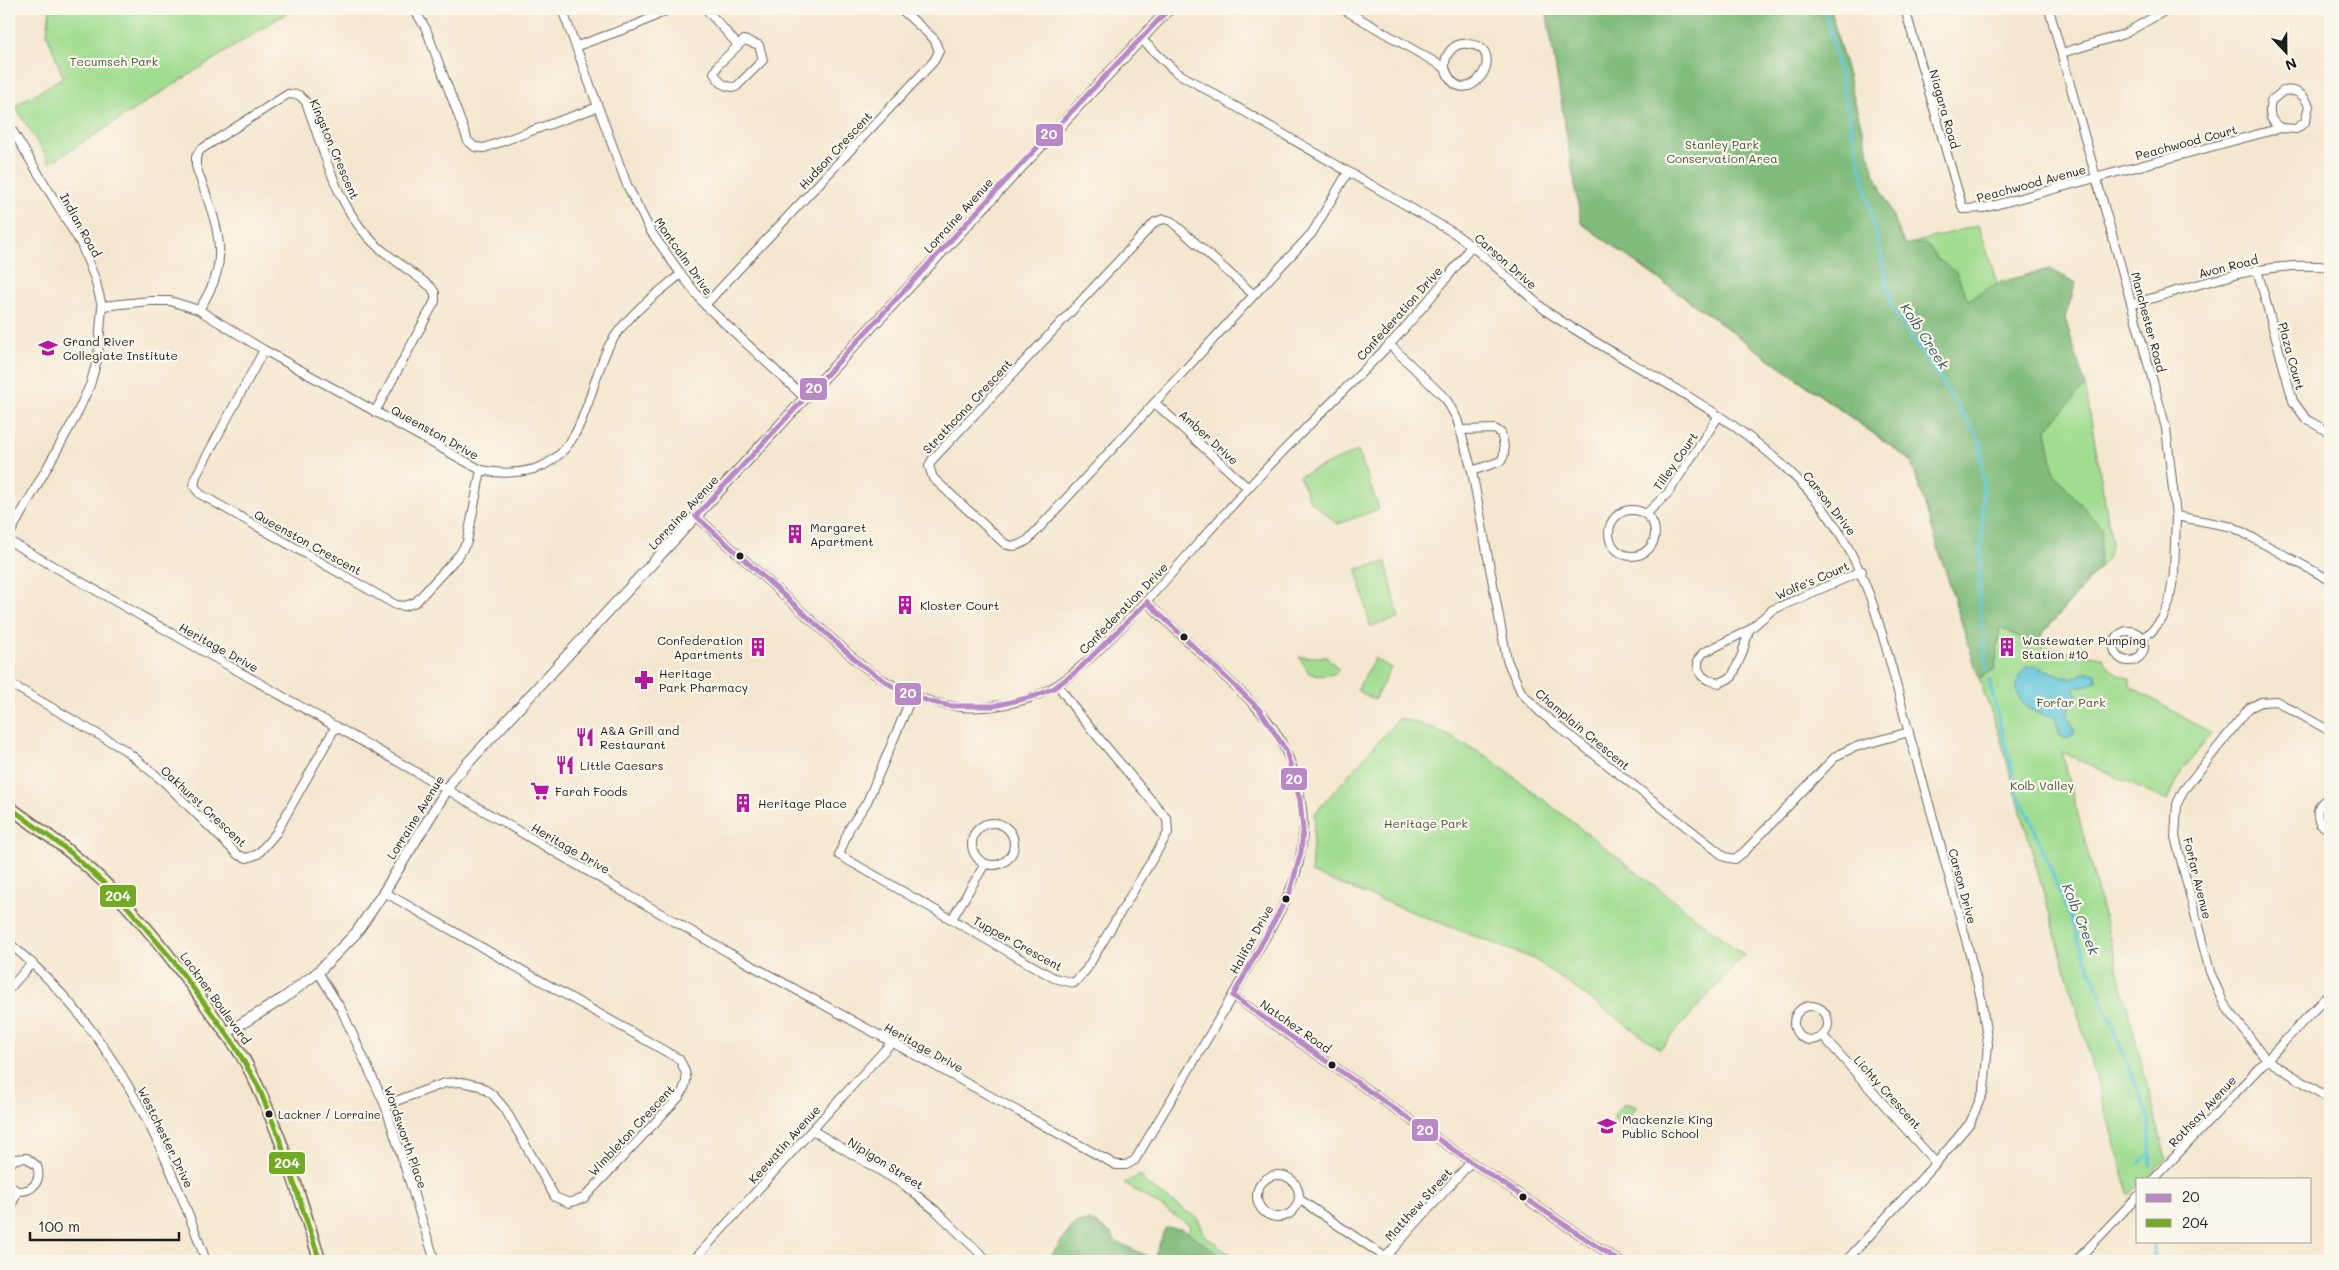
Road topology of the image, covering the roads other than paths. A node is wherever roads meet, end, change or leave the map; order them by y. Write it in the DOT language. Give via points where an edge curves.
graph roads {
  1 [pos="414,9"];
  2 [pos="562,9"];
  3 [pos="670,9"];
  4 [pos="706,9"];
  5 [pos="900,9"];
  6 [pos="1169,9"];
  7 [pos="1343,9"];
  8 [pos="1905,9"];
  9 [pos="2049,9"];
  10 [pos="2168,9"];
  11 [pos="1141,39"];
  12 [pos="738,45"];
  13 [pos="577,46"];
  14 [pos="2062,54"];
  15 [pos="1444,68"];
  16 [pos="598,107"];
  17 [pos="9,125"];
  18 [pos="2281,128"];
  19 [pos="1348,172"];
  20 [pos="2096,178"];
  21 [pos="1970,210"];
  22 [pos="1471,245"];
  23 [pos="2330,267"];
  24 [pos="2257,269"];
  25 [pos="681,274"];
  26 [pos="1254,295"];
  27 [pos="2133,304"];
  28 [pos="705,305"];
  29 [pos="102,306"];
  30 [pos="200,310"];
  31 [pos="1389,344"];
  32 [pos="264,350"];
  33 [pos="805,398"];
  34 [pos="1155,403"];
  35 [pos="375,412"];
  36 [pos="1718,417"];
  37 [pos="1460,430"];
  38 [pos="2330,433"];
  39 [pos="481,470"];
  40 [pos="1472,471"];
  41 [pos="1248,488"];
  42 [pos="1646,514"];
  43 [pos="696,516"];
  44 [pos="2176,516"];
  45 [pos="9,535"];
  46 [pos="9,541"];
  47 [pos="1862,571"];
  48 [pos="2330,580"];
  49 [pos="1146,602"];
  50 [pos="1749,630"];
  51 [pos="2142,638"];
  52 [pos="9,683"];
  53 [pos="1058,685"];
  54 [pos="912,696"];
  55 [pos="336,726"];
  56 [pos="2330,731"];
  57 [pos="1909,732"];
  58 [pos="446,789"];
  59 [pos="2330,798"];
  60 [pos="9,807"];
  61 [pos="2330,830"];
  62 [pos="985,864"];
  63 [pos="384,892"];
  64 [pos="952,919"];
  65 [pos="9,942"];
  66 [pos="32,963"];
  67 [pos="318,972"];
  68 [pos="9,989"];
  69 [pos="2330,993"];
  70 [pos="1233,996"];
  71 [pos="226,1034"];
  72 [pos="1823,1036"];
  73 [pos="892,1042"];
  74 [pos="2266,1059"];
  75 [pos="2330,1099"];
  76 [pos="385,1106"];
  77 [pos="812,1130"];
  78 [pos="1471,1162"];
  79 [pos="9,1164"];
  80 [pos="1936,1164"];
  81 [pos="1126,1165"];
  82 [pos="2155,1178"];
  83 [pos="9,1185"];
  84 [pos="17,1191"];
  85 [pos="2136,1198"];
  86 [pos="1299,1199"];
  87 [pos="9,1213"];
  88 [pos="1384,1259"];
  89 [pos="206,1261"];
  90 [pos="320,1261"];
  91 [pos="435,1261"];
  92 [pos="693,1261"];
  93 [pos="988,1261"];
  94 [pos="1619,1261"];
  95 [pos="1846,1261"];
  96 [pos="2076,1261"];
  1 -- 16 [label="street" via="426,29 468,141 475,147 484,148"];
  2 -- 13 [label="street, Montcalm Drive"];
  3 -- 13 [label="street"];
  4 -- 12 [label="street"];
  5 -- 28 [label="street, Hudson Crescent" via="934,39 938,51 934,61"];
  6 -- 11 [label="street, Lorraine Avenue"];
  7 -- 15 [label="street"];
  8 -- 21 [label="street, Niagara Road" via="1961,204 1963,209"];
  9 -- 14 [label="street, Manchester Road"];
  10 -- 14 [label="street" via="2124,34"];
  11 -- 19 [label="street, Carson Drive" via="1176,72"];
  11 -- 33 [label="street, Lorraine Avenue"];
  12 -- 12 [label="street" via="714,73 720,84 727,87 736,86 762,60 759,45 744,40"];
  13 -- 16 [label="street, Montcalm Drive"];
  14 -- 20 [label="street, Manchester Road"];
  15 -- 15 [label="street" via="1457,84 1471,85 1485,74 1486,59 1474,45 1459,45 1446,55"];
  16 -- 25 [label="street, Montcalm Drive" via="627,185 650,230"];
  17 -- 29 [label="street, Indian Road" via="81,244"];
  18 -- 18 [label="street, Peachwood Court" via="2299,127 2308,116 2309,106 2296,91 2283,91 2271,101 2270,115"];
  18 -- 20 [label="street, Peachwood Court"];
  19 -- 22 [label="street, Carson Drive"];
  19 -- 26 [label="street, Strathcona Crescent" via="1312,233"];
  20 -- 21 [label="street, Peachwood Avenue"];
  20 -- 27 [label="street, Manchester Road"];
  22 -- 31 [label="street, Confederation Drive"];
  22 -- 36 [label="street, Carson Drive" via="1550,314"];
  23 -- 24 [label="street, Avon Road" via="2304,264"];
  24 -- 27 [label="street, Avon Road"];
  24 -- 38 [label="street, Plaza Court" via="2293,401 2306,419"];
  25 -- 28 [label="street, Montcalm Drive"];
  25 -- 39 [label="street, Queenston Drive" via="639,307 610,344 575,433 561,454 547,465 518,474"];
  26 -- 34 [label="street, Strathcona Crescent"];
  26 -- 34 [label="street, Strathcona Crescent" via="1171,221 1155,222 932,460 930,472 1005,544 1018,546 1028,540"];
  27 -- 44 [label="street, Manchester Road" via="2166,428"];
  28 -- 33 [label="street, Montcalm Drive"];
  29 -- 30 [label="street, Queenston Drive" via="170,301"];
  29 -- 45 [label="street, Indian Road" via="98,357 90,385"];
  30 -- 32 [label="street, Queenston Drive"];
  30 -- 35 [label="street, Kingston Crescent" via="218,269 219,249 196,157 200,150 288,94 298,95 306,102 338,191 351,214 376,245 435,293 435,301"];
  31 -- 37 [label="street, Champlain Crescent" via="1446,399"];
  31 -- 41 [label="street, Confederation Drive"];
  32 -- 35 [label="street, Queenston Drive"];
  32 -- 39 [label="street, Queenston Crescent" via="196,476 194,486 200,494 396,604 405,606 416,602 467,542"];
  33 -- 43 [label="street, Lorraine Avenue"];
  34 -- 41 [label="street, Amber Drive"];
  35 -- 39 [label="street, Queenston Drive"];
  36 -- 42 [label="street, Tilley Court" via="1668,493"];
  36 -- 47 [label="street, Carson Drive" via="1782,462 1818,501"];
  37 -- 40 [label="street, Champlain Crescent"];
  37 -- 40 [label="street" via="1495,429 1501,433 1504,446 1501,461"];
  40 -- 57 [label="street, Champlain Crescent" via="1507,660 1521,692 1540,712 1724,857 1735,860 1744,852 1836,756 1852,748"];
  41 -- 49 [label="street, Confederation Drive"];
  42 -- 42 [label="street" via="1626,510 1611,522 1610,541 1621,554 1638,556 1652,545 1656,537 1655,528"];
  43 -- 54 [label="street, Confederation Drive" via="860,664"];
  43 -- 58 [label="street, Lorraine Avenue"];
  44 -- 48 [label="street" via="2233,527"];
  44 -- 51 [label="street, Manchester Road" via="2174,573 2169,603 2162,619"];
  46 -- 55 [label="street, Heritage Drive"];
  47 -- 50 [label="street, Wolfe's Court" via="1772,610"];
  47 -- 57 [label="street, Carson Drive"];
  49 -- 53 [label="street, Confederation Drive" via="1073,675"];
  49 -- 70 [label="street, Halifax Drive" via="1259,709 1286,750 1294,771 1303,830 1301,852 1290,892"];
  50 -- 50 [label="street, Wolfe's Court" via="1703,652 1698,660 1702,676 1720,683 1732,678"];
  51 -- 51 [label="street" via="2132,631 2118,636 2114,648 2118,657 2132,662 2141,657 2145,647"];
  52 -- 55 [label="street, Oakhurst Crescent" via="125,750 164,782 238,855 248,858 258,854 276,833"];
  53 -- 54 [label="street, Confederation Drive" via="1031,698 969,708"];
  53 -- 64 [label="street, Tupper Crescent" via="1167,819 1168,833 1086,970 1074,983 1054,978"];
  54 -- 64 [label="street, Tupper Crescent" via="867,802 850,827 839,855"];
  55 -- 58 [label="street, Heritage Drive"];
  56 -- 74 [label="street, Forfar Avenue" via="2276,701 2260,702 2249,708 2183,791 2178,804 2175,837 2210,972 2224,1004"];
  57 -- 80 [label="street, Carson Drive" via="1981,998 1988,1044 1984,1090 1977,1107 1970,1123"];
  58 -- 63 [label="street, Lorraine Avenue"];
  58 -- 73 [label="street, Heritage Drive" via="729,953"];
  59 -- 61 [label="street" via="2321,803 2317,812 2320,824"];
  60 -- 71 [label="main road, Lackner Boulevard" via="103,881 147,929"];
  62 -- 62 [label="street" via="1000,864 1010,857 1015,842 1004,826 984,825 974,837 974,854"];
  62 -- 64 [label="street"];
  63 -- 67 [label="street, Lorraine Avenue" via="356,933"];
  63 -- 76 [label="street, Wimbleton Crescent" via="679,1060 687,1072 687,1084 680,1096 584,1198 568,1203 554,1197 505,1109 480,1086 446,1083"];
  65 -- 66 [label="street, Westchester Drive"];
  66 -- 68 [label="street"];
  66 -- 89 [label="street, Westchester Drive" via="83,1020 116,1065 145,1114 181,1191"];
  67 -- 71 [label="street, Lorraine Avenue" via="284,998"];
  67 -- 76 [label="street, Wordsworth Place" via="341,1010"];
  69 -- 74 [label="street"];
  70 -- 78 [label="street, Natchez Road"];
  70 -- 81 [label="street, Halifax Drive" via="1135,1160"];
  71 -- 90 [label="main road, Lackner Boulevard" via="246,1062 276,1133 297,1185"];
  72 -- 72 [label="street" via="1810,1041 1798,1035 1794,1023 1800,1010 1814,1006 1825,1012 1828,1024"];
  72 -- 80 [label="street, Lichty Crescent"];
  73 -- 77 [label="street, Keewatin Avenue"];
  73 -- 81 [label="street, Heritage Drive" via="1116,1165"];
  74 -- 75 [label="street, Forfar Avenue"];
  74 -- 82 [label="street, Rothsay Avenue"];
  76 -- 91 [label="street, Wordsworth Place"];
  77 -- 92 [label="street, Keewatin Avenue"];
  77 -- 93 [label="street, Nipigon Street" via="904,1185"];
  78 -- 88 [label="street, Matthew Street"];
  78 -- 94 [label="street, Natchez Road"];
  79 -- 84 [label="street" via="15,1159 27,1158 39,1171 32,1189"];
  80 -- 95 [label="street, Carson Drive"];
  83 -- 84 [label="street"];
  84 -- 87 [label="street"];
  85 -- 96 [label="street"];
  86 -- 86 [label="street" via="1297,1186 1292,1180 1283,1175 1272,1175 1265,1178 1257,1190 1256,1200 1260,1209 1275,1218 1292,1212"];
  86 -- 88 [label="street"];
}
